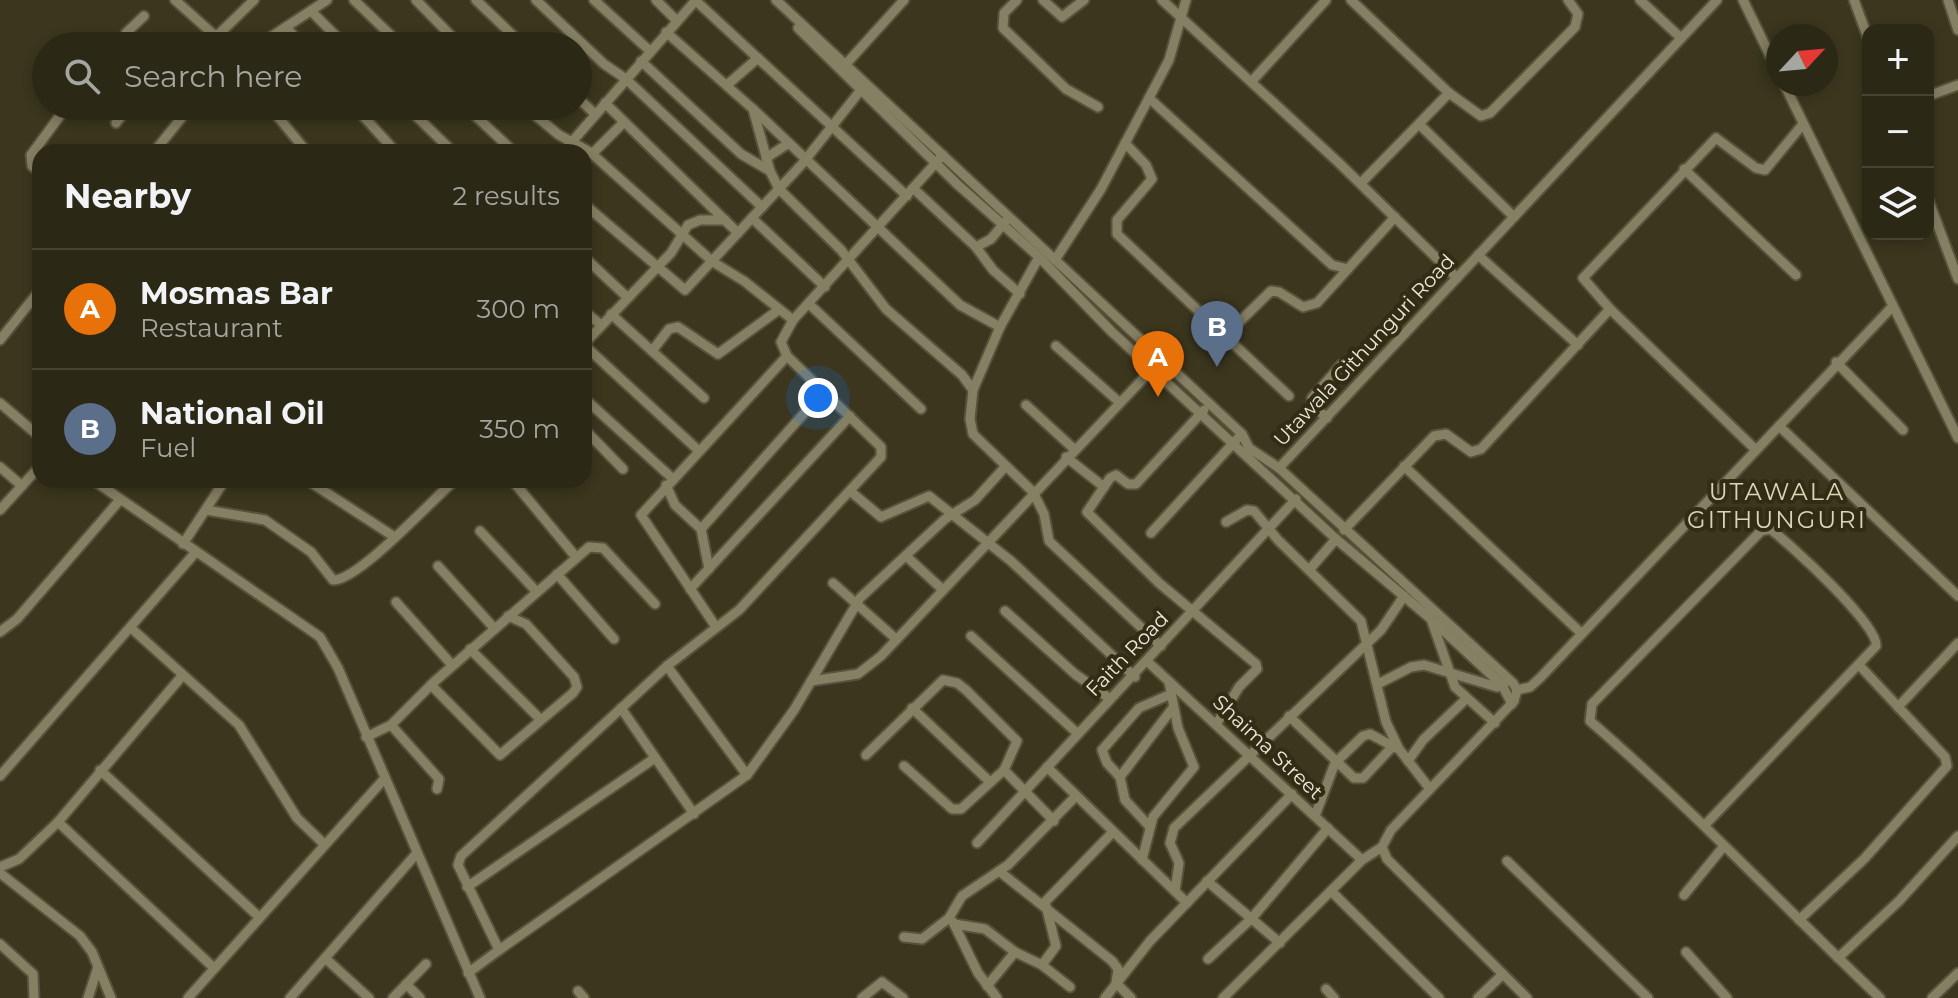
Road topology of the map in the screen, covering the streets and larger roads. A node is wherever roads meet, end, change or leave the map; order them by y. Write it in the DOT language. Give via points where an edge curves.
graph roads {
  1 [pos="175,0"];
  2 [pos="254,0"];
  3 [pos="327,0"];
  4 [pos="354,0"];
  5 [pos="417,0"];
  6 [pos="476,0"];
  7 [pos="536,0"];
  8 [pos="594,0"];
  9 [pos="656,0"];
  10 [pos="696,0"];
  11 [pos="767,0"];
  12 [pos="776,0"];
  13 [pos="904,0"];
  14 [pos="1017,0"];
  15 [pos="1043,0"];
  16 [pos="1084,0"];
  17 [pos="1162,0"];
  18 [pos="1186,0"];
  19 [pos="1326,0"];
  20 [pos="1351,0"];
  21 [pos="1568,0"];
  22 [pos="1640,0"];
  23 [pos="1717,0"];
  24 [pos="1743,0"];
  25 [pos="1854,0"];
  26 [pos="1948,0"];
  27 [pos="311,11"];
  28 [pos="144,16"];
  29 [pos="1181,19"];
  30 [pos="677,21"];
  31 [pos="1863,24"];
  32 [pos="286,27"];
  33 [pos="1958,30"];
  34 [pos="127,32"];
  35 [pos="211,32"];
  36 [pos="221,32"];
  37 [pos="278,32"];
  38 [pos="290,32"];
  39 [pos="332,32"];
  40 [pos="387,32"];
  41 [pos="448,32"];
  42 [pos="509,32"];
  43 [pos="570,32"];
  44 [pos="666,32"];
  45 [pos="1681,38"];
  46 [pos="1766,47"];
  47 [pos="650,51"];
  48 [pos="592,53"];
  49 [pos="758,58"];
  50 [pos="641,61"];
  51 [pos="846,64"];
  52 [pos="626,79"];
  53 [pos="1252,81"];
  54 [pos="727,85"];
  55 [pos="1958,85"];
  56 [pos="864,87"];
  57 [pos="1449,93"];
  58 [pos="1934,94"];
  59 [pos="1790,96"];
  60 [pos="1149,98"];
  61 [pos="605,103"];
  62 [pos="1098,107"];
  63 [pos="753,109"];
  64 [pos="592,111"];
  65 [pos="595,114"];
  66 [pos="592,118"];
  67 [pos="57,120"];
  68 [pos="118,120"];
  69 [pos="179,120"];
  70 [pos="281,120"];
  71 [pos="367,120"];
  72 [pos="420,120"];
  73 [pos="480,120"];
  74 [pos="542,120"];
  75 [pos="590,120"];
  76 [pos="116,123"];
  77 [pos="623,123"];
  78 [pos="1803,124"];
  79 [pos="1420,125"];
  80 [pos="831,127"];
  81 [pos="572,143"];
  82 [pos="789,143"];
  83 [pos="1125,143"];
  84 [pos="39,144"];
  85 [pos="160,144"];
  86 [pos="300,144"];
  87 [pos="389,144"];
  88 [pos="445,144"];
  89 [pos="505,144"];
  90 [pos="592,154"];
  91 [pos="766,158"];
  92 [pos="941,158"];
  93 [pos="806,159"];
  94 [pos="1684,169"];
  95 [pos="770,171"];
  96 [pos="1361,183"];
  97 [pos="779,189"];
  98 [pos="910,193"];
  99 [pos="762,207"];
  100 [pos="592,211"];
  101 [pos="1934,215"];
  102 [pos="1395,217"];
  103 [pos="1514,217"];
  104 [pos="752,218"];
  105 [pos="725,220"];
  106 [pos="1006,221"];
  107 [pos="879,229"];
  108 [pos="738,233"];
  109 [pos="684,236"];
  110 [pos="1033,246"];
  111 [pos="976,247"];
  112 [pos="1478,255"];
  113 [pos="1039,257"];
  114 [pos="1055,260"];
  115 [pos="713,262"];
  116 [pos="850,262"];
  117 [pos="592,264"];
  118 [pos="656,268"];
  119 [pos="1348,269"];
  120 [pos="1796,275"];
  121 [pos="1457,278"];
  122 [pos="1958,279"];
  123 [pos="825,287"];
  124 [pos="1020,294"];
  125 [pos="627,297"];
  126 [pos="32,300"];
  127 [pos="809,304"];
  128 [pos="1893,306"];
  129 [pos="1610,309"];
  130 [pos="777,311"];
  131 [pos="611,314"];
  132 [pos="592,318"];
  133 [pos="793,320"];
  134 [pos="601,325"];
  135 [pos="1000,327"];
  136 [pos="592,336"];
  137 [pos="1225,336"];
  138 [pos="0,340"];
  139 [pos="1578,345"];
  140 [pos="1056,346"];
  141 [pos="652,351"];
  142 [pos="592,352"];
  143 [pos="787,356"];
  144 [pos="1162,359"];
  145 [pos="1836,362"];
  146 [pos="1342,364"];
  147 [pos="1154,368"];
  148 [pos="973,390"];
  149 [pos="824,391"];
  150 [pos="1289,396"];
  151 [pos="704,398"];
  152 [pos="1119,402"];
  153 [pos="0,403"];
  154 [pos="1026,405"];
  155 [pos="1209,405"];
  156 [pos="592,406"];
  157 [pos="921,409"];
  158 [pos="1202,413"];
  159 [pos="850,416"];
  160 [pos="1327,418"];
  161 [pos="1779,426"];
  162 [pos="32,430"];
  163 [pos="1903,430"];
  164 [pos="1242,434"];
  165 [pos="592,437"];
  166 [pos="1958,438"];
  167 [pos="1234,442"];
  168 [pos="1074,449"];
  169 [pos="698,450"];
  170 [pos="1756,450"];
  171 [pos="1066,457"];
  172 [pos="1404,466"];
  173 [pos="0,467"];
  174 [pos="1005,467"];
  175 [pos="1279,468"];
  176 [pos="623,469"];
  177 [pos="32,475"];
  178 [pos="669,482"];
  179 [pos="22,486"];
  180 [pos="1104,487"];
  181 [pos="103,488"];
  182 [pos="220,488"];
  183 [pos="319,488"];
  184 [pos="446,488"];
  185 [pos="519,488"];
  186 [pos="1303,490"];
  187 [pos="850,491"];
  188 [pos="1033,492"];
  189 [pos="119,501"];
  190 [pos="1294,501"];
  191 [pos="0,510"];
  192 [pos="206,510"];
  193 [pos="956,514"];
  194 [pos="1226,522"];
  195 [pos="701,529"];
  196 [pos="1270,529"];
  197 [pos="1344,530"];
  198 [pos="480,531"];
  199 [pos="1151,533"];
  200 [pos="393,536"];
  201 [pos="1336,539"];
  202 [pos="987,540"];
  203 [pos="183,544"];
  204 [pos="195,553"];
  205 [pos="906,556"];
  206 [pos="576,557"];
  207 [pos="438,566"];
  208 [pos="709,569"];
  209 [pos="1309,570"];
  210 [pos="557,574"];
  211 [pos="833,583"];
  212 [pos="690,589"];
  213 [pos="942,589"];
  214 [pos="536,591"];
  215 [pos="1404,596"];
  216 [pos="1958,596"];
  217 [pos="396,602"];
  218 [pos="857,603"];
  219 [pos="655,604"];
  220 [pos="1005,611"];
  221 [pos="1193,612"];
  222 [pos="508,616"];
  223 [pos="1431,619"];
  224 [pos="716,627"];
  225 [pos="131,628"];
  226 [pos="494,628"];
  227 [pos="0,632"];
  228 [pos="1581,633"];
  229 [pos="971,636"];
  230 [pos="614,639"];
  231 [pos="896,639"];
  232 [pos="1368,641"];
  233 [pos="1958,643"];
  234 [pos="1161,646"];
  235 [pos="470,649"];
  236 [pos="1148,662"];
  237 [pos="452,665"];
  238 [pos="1859,665"];
  239 [pos="667,666"];
  240 [pos="1450,670"];
  241 [pos="182,676"];
  242 [pos="1135,677"];
  243 [pos="811,681"];
  244 [pos="1169,682"];
  245 [pos="1506,683"];
  246 [pos="1378,684"];
  247 [pos="431,685"];
  248 [pos="1517,690"];
  249 [pos="1171,694"];
  250 [pos="1109,698"];
  251 [pos="1466,699"];
  252 [pos="1512,704"];
  253 [pos="1898,707"];
  254 [pos="621,708"];
  255 [pos="912,708"];
  256 [pos="1172,709"];
  257 [pos="1289,716"];
  258 [pos="539,718"];
  259 [pos="1217,723"];
  260 [pos="1495,723"];
  261 [pos="391,725"];
  262 [pos="1077,733"];
  263 [pos="366,737"];
  264 [pos="1396,748"];
  265 [pos="1249,753"];
  266 [pos="866,755"];
  267 [pos="655,758"];
  268 [pos="1408,761"];
  269 [pos="1335,763"];
  270 [pos="904,766"];
  271 [pos="1047,767"];
  272 [pos="100,770"];
  273 [pos="1004,770"];
  274 [pos="747,775"];
  275 [pos="0,776"];
  276 [pos="1120,777"];
  277 [pos="385,778"];
  278 [pos="990,782"];
  279 [pos="437,789"];
  280 [pos="1430,789"];
  281 [pos="1025,792"];
  282 [pos="1292,794"];
  283 [pos="1076,796"];
  284 [pos="694,814"];
  285 [pos="1315,816"];
  286 [pos="1054,821"];
  287 [pos="58,822"];
  288 [pos="1704,826"];
  289 [pos="1150,827"];
  290 [pos="1328,828"];
  291 [pos="1112,833"];
  292 [pos="1958,836"];
  293 [pos="977,843"];
  294 [pos="324,844"];
  295 [pos="1724,846"];
  296 [pos="1382,847"];
  297 [pos="417,853"];
  298 [pos="1142,860"];
  299 [pos="1362,860"];
  300 [pos="1507,861"];
  301 [pos="0,870"];
  302 [pos="999,871"];
  303 [pos="1207,881"];
  304 [pos="467,887"];
  305 [pos="1175,891"];
  306 [pos="1332,892"];
  307 [pos="1684,895"];
  308 [pos="1187,903"];
  309 [pos="1044,908"];
  310 [pos="259,917"];
  311 [pos="1252,918"];
  312 [pos="1799,920"];
  313 [pos="952,921"];
  314 [pos="904,937"];
  315 [pos="1280,943"];
  316 [pos="0,944"];
  317 [pos="499,950"];
  318 [pos="1015,952"];
  319 [pos="1686,952"];
  320 [pos="325,958"];
  321 [pos="1838,958"];
  322 [pos="1208,959"];
  323 [pos="426,964"];
  324 [pos="1042,965"];
  325 [pos="98,967"];
  326 [pos="214,968"];
  327 [pos="468,973"];
  328 [pos="1958,973"];
  329 [pos="1503,974"];
  330 [pos="1116,983"];
  331 [pos="406,984"];
  332 [pos="987,986"];
  333 [pos="1070,987"];
  334 [pos="1326,989"];
  335 [pos="995,997"];
  336 [pos="34,998"];
  337 [pos="88,998"];
  338 [pos="111,998"];
  339 [pos="188,998"];
  340 [pos="290,998"];
  341 [pos="369,998"];
  342 [pos="393,998"];
  343 [pos="420,998"];
  344 [pos="480,998"];
  345 [pos="862,998"];
  346 [pos="903,998"];
  347 [pos="1105,998"];
  348 [pos="1131,998"];
  349 [pos="1223,998"];
  350 [pos="1334,998"];
  351 [pos="1439,998"];
  352 [pos="1478,998"];
  353 [pos="1527,998"];
  354 [pos="1648,998"];
  355 [pos="1727,998"];
  356 [pos="1880,998"];
  357 [pos="1932,998"];
  1 -- 35 [label="street"];
  2 -- 36 [label="street"];
  3 -- 27 [label="street"];
  4 -- 40 [label="street"];
  5 -- 41 [label="street"];
  6 -- 42 [label="street"];
  7 -- 43 [label="street"];
  8 -- 47 [label="street"];
  9 -- 30 [label="street"];
  10 -- 30 [label="street"];
  10 -- 49 [label="street"];
  11 -- 56 [label="street"];
  12 -- 51 [label="street, Utawala Githunguri Road"];
  13 -- 51 [label="street"];
  14 -- 62 [label="street" via="1004,13 1003,28 1066,89"];
  15 -- 16 [label="street" via="1062,17"];
  17 -- 29 [label="street"];
  18 -- 29 [label="street"];
  19 -- 53 [label="street"];
  20 -- 57 [label="street"];
  21 -- 57 [label="street" via="1578,14 1575,27 1490,113 1474,114"];
  22 -- 45 [label="street"];
  23 -- 45 [label="street, Utawala Githunguri Road"];
  24 -- 46 [label="street"];
  25 -- 31 [label="street"];
  26 -- 33 [label="street"];
  27 -- 32 [label="street"];
  27 -- 39 [label="street"];
  28 -- 34 [label="street"];
  29 -- 53 [label="street"];
  29 -- 60 [label="street" via="1169,60"];
  30 -- 44 [label="street"];
  32 -- 37 [label="street"];
  32 -- 38 [label="street"];
  44 -- 47 [label="street"];
  44 -- 54 [label="street"];
  45 -- 103 [label="street, Utawala Githunguri Road"];
  47 -- 50 [label="street"];
  48 -- 52 [label="street"];
  49 -- 54 [label="street"];
  49 -- 80 [label="street"];
  50 -- 52 [label="street"];
  50 -- 95 [label="street" via="741,154"];
  51 -- 56 [label="street, Utawala Githunguri Road"];
  52 -- 61 [label="street"];
  52 -- 99 [label="street"];
  53 -- 96 [label="street"];
  54 -- 63 [label="street"];
  55 -- 58 [label="street"];
  56 -- 80 [label="street"];
  56 -- 92 [label="street, Utawala Githunguri Road"];
  57 -- 79 [label="street"];
  59 -- 78 [label="street"];
  60 -- 83 [label="street"];
  60 -- 119 [label="street" via="1332,265"];
  61 -- 65 [label="street"];
  61 -- 77 [label="street"];
  63 -- 82 [label="street"];
  63 -- 91 [label="street"];
  64 -- 65 [label="street"];
  65 -- 66 [label="street"];
  67 -- 84 [label="street"];
  68 -- 76 [label="street"];
  69 -- 85 [label="street"];
  70 -- 86 [label="street"];
  71 -- 87 [label="street"];
  72 -- 88 [label="street"];
  73 -- 89 [label="street"];
  74 -- 81 [label="street"];
  75 -- 81 [label="street"];
  77 -- 90 [label="street"];
  77 -- 105 [label="street"];
  78 -- 94 [label="street" via="1765,170 1716,138"];
  78 -- 128 [label="street"];
  79 -- 96 [label="street"];
  79 -- 103 [label="street"];
  80 -- 93 [label="street"];
  80 -- 98 [label="street"];
  82 -- 91 [label="street"];
  82 -- 93 [label="street"];
  83 -- 114 [label="street"];
  83 -- 137 [label="street" via="1152,179 1117,220 1117,234"];
  90 -- 109 [label="street"];
  91 -- 95 [label="street"];
  92 -- 98 [label="street"];
  92 -- 106 [label="street, Utawala Githunguri Road"];
  93 -- 97 [label="street"];
  93 -- 107 [label="street"];
  94 -- 120 [label="street"];
  94 -- 129 [label="street" via="1583,278"];
  95 -- 97 [label="street"];
  96 -- 102 [label="street"];
  97 -- 99 [label="street"];
  97 -- 116 [label="street"];
  98 -- 107 [label="street"];
  98 -- 111 [label="street"];
  99 -- 104 [label="street"];
  100 -- 118 [label="street"];
  101 -- 122 [label="street"];
  102 -- 119 [label="street"];
  102 -- 121 [label="street"];
  103 -- 112 [label="street, Utawala Githunguri Road"];
  104 -- 108 [label="street"];
  104 -- 123 [label="street"];
  105 -- 108 [label="street"];
  105 -- 109 [label="street" via="693,222"];
  106 -- 110 [label="street, Utawala Githunguri Road"];
  106 -- 111 [label="street"];
  107 -- 116 [label="street"];
  107 -- 135 [label="street" via="960,305"];
  108 -- 115 [label="street"];
  109 -- 115 [label="street"];
  109 -- 118 [label="street"];
  110 -- 113 [label="street"];
  110 -- 114 [label="street, Utawala Githunguri Road"];
  111 -- 124 [label="street"];
  112 -- 121 [label="street, Utawala Githunguri Road"];
  112 -- 139 [label="street"];
  113 -- 124 [label="street"];
  113 -- 147 [label="street"];
  114 -- 144 [label="street, Utawala Githunguri Road"];
  115 -- 118 [label="street" via="685,290"];
  115 -- 130 [label="street"];
  116 -- 123 [label="street"];
  116 -- 148 [label="street" via="886,309"];
  117 -- 125 [label="street"];
  118 -- 125 [label="street"];
  119 -- 137 [label="street" via="1311,307 1271,291"];
  121 -- 160 [label="street, Utawala Githunguri Road"];
  123 -- 127 [label="street"];
  124 -- 135 [label="street"];
  125 -- 131 [label="street"];
  126 -- 138 [label="street"];
  127 -- 133 [label="street"];
  127 -- 157 [label="street"];
  128 -- 145 [label="street"];
  128 -- 166 [label="street"];
  129 -- 139 [label="street"];
  129 -- 170 [label="street"];
  130 -- 133 [label="street"];
  130 -- 141 [label="street" via="718,354 678,327 669,329"];
  131 -- 134 [label="street"];
  131 -- 141 [label="street"];
  132 -- 134 [label="street"];
  133 -- 143 [label="street" via="781,342"];
  134 -- 136 [label="street"];
  135 -- 148 [label="street"];
  137 -- 150 [label="street"];
  139 -- 172 [label="street" via="1481,449 1471,452 1441,433"];
  140 -- 152 [label="street"];
  141 -- 151 [label="street"];
  142 -- 169 [label="street"];
  143 -- 149 [label="street"];
  143 -- 169 [label="street"];
  144 -- 147 [label="street"];
  144 -- 155 [label="street, Utawala Githunguri Road"];
  145 -- 161 [label="street"];
  145 -- 163 [label="street"];
  146 -- 160 [label="street" via="1312,398 1312,405"];
  147 -- 152 [label="street"];
  147 -- 158 [label="street"];
  148 -- 174 [label="street" via="970,428"];
  149 -- 159 [label="street"];
  149 -- 195 [label="street"];
  152 -- 168 [label="street"];
  153 -- 162 [label="street"];
  154 -- 168 [label="street"];
  155 -- 158 [label="street"];
  155 -- 164 [label="street, Utawala Githunguri Road"];
  156 -- 178 [label="street"];
  158 -- 167 [label="street"];
  158 -- 180 [label="street" via="1136,484 1116,475"];
  159 -- 187 [label="street" via="883,451"];
  159 -- 208 [label="street"];
  160 -- 175 [label="street, Utawala Githunguri Road"];
  161 -- 170 [label="street"];
  161 -- 216 [label="street"];
  164 -- 167 [label="street"];
  164 -- 175 [label="street, Utawala Githunguri Road" via="1249,448"];
  165 -- 176 [label="street"];
  167 -- 190 [label="street"];
  167 -- 199 [label="street"];
  168 -- 171 [label="street"];
  169 -- 178 [label="street"];
  170 -- 228 [label="street"];
  171 -- 180 [label="street"];
  171 -- 188 [label="street"];
  172 -- 197 [label="street"];
  172 -- 228 [label="street"];
  173 -- 179 [label="street"];
  174 -- 188 [label="street"];
  174 -- 193 [label="street"];
  175 -- 186 [label="street"];
  177 -- 179 [label="street"];
  178 -- 195 [label="street" via="675,505"];
  178 -- 212 [label="street" via="641,515"];
  179 -- 191 [label="street"];
  180 -- 221 [label="street" via="1088,517"];
  181 -- 189 [label="street"];
  182 -- 192 [label="street"];
  183 -- 200 [label="street"];
  184 -- 200 [label="street"];
  185 -- 206 [label="street"];
  186 -- 190 [label="street, Faith Road"];
  186 -- 197 [label="street"];
  187 -- 193 [label="street" via="881,517 929,496"];
  187 -- 224 [label="street"];
  188 -- 202 [label="street"];
  188 -- 234 [label="street" via="1049,541"];
  189 -- 203 [label="street"];
  189 -- 227 [label="street"];
  190 -- 196 [label="street, Faith Road"];
  190 -- 201 [label="street"];
  192 -- 200 [label="street" via="265,520 311,552 333,580 354,575"];
  192 -- 203 [label="street"];
  193 -- 202 [label="street"];
  193 -- 205 [label="street"];
  194 -- 196 [label="street" via="1250,509"];
  195 -- 208 [label="street"];
  196 -- 209 [label="street"];
  196 -- 221 [label="street, Faith Road"];
  197 -- 245 [label="street"];
  198 -- 214 [label="street"];
  201 -- 209 [label="street"];
  201 -- 215 [label="street"];
  202 -- 213 [label="street"];
  202 -- 242 [label="street"];
  203 -- 204 [label="street"];
  204 -- 225 [label="street"];
  204 -- 263 [label="street" via="320,637"];
  205 -- 213 [label="street"];
  205 -- 218 [label="street"];
  206 -- 210 [label="street"];
  206 -- 219 [label="street" via="589,547 603,548"];
  207 -- 226 [label="street"];
  208 -- 212 [label="street"];
  209 -- 232 [label="street" via="1361,621"];
  210 -- 214 [label="street"];
  210 -- 230 [label="street"];
  211 -- 218 [label="street"];
  212 -- 224 [label="street"];
  213 -- 231 [label="street"];
  214 -- 222 [label="street"];
  215 -- 223 [label="street"];
  215 -- 232 [label="street"];
  217 -- 237 [label="street"];
  218 -- 231 [label="street"];
  218 -- 243 [label="street"];
  220 -- 250 [label="street"];
  221 -- 234 [label="street, Faith Road"];
  221 -- 259 [label="street" via="1256,664"];
  222 -- 226 [label="street"];
  222 -- 258 [label="street" via="526,624 577,684 573,693"];
  223 -- 240 [label="street"];
  223 -- 245 [label="street"];
  224 -- 239 [label="street"];
  225 -- 241 [label="street"];
  225 -- 275 [label="street"];
  226 -- 235 [label="street"];
  228 -- 248 [label="street" via="1530,687"];
  229 -- 262 [label="street"];
  231 -- 243 [label="street" via="858,674"];
  232 -- 246 [label="street"];
  232 -- 257 [label="street"];
  233 -- 253 [label="street"];
  234 -- 236 [label="street, Faith Road"];
  235 -- 237 [label="street"];
  235 -- 258 [label="street"];
  236 -- 242 [label="street, Faith Road"];
  236 -- 244 [label="street, Shaima Street"];
  237 -- 247 [label="street"];
  238 -- 253 [label="street"];
  238 -- 288 [label="street"];
  238 -- 288 [label="street" via="1876,646 1875,635 1773,531 1761,531 1591,708 1590,721"];
  239 -- 254 [label="street"];
  239 -- 274 [label="street"];
  240 -- 245 [label="street" via="1497,687"];
  240 -- 246 [label="street" via="1417,665"];
  240 -- 251 [label="street"];
  241 -- 272 [label="street"];
  241 -- 294 [label="street" via="239,725 297,818"];
  242 -- 250 [label="street, Faith Road"];
  243 -- 274 [label="street"];
  244 -- 249 [label="street"];
  244 -- 259 [label="street, Shaima Street"];
  245 -- 248 [label="street"];
  245 -- 252 [label="street"];
  246 -- 264 [label="street"];
  247 -- 258 [label="street" via="496,755"];
  247 -- 261 [label="street"];
  248 -- 252 [label="street"];
  249 -- 256 [label="street"];
  249 -- 276 [label="street" via="1139,708 1102,750"];
  250 -- 262 [label="street, Faith Road"];
  251 -- 260 [label="street"];
  251 -- 268 [label="street"];
  252 -- 260 [label="street"];
  253 -- 312 [label="street" via="1945,757 1947,766 1864,859"];
  254 -- 267 [label="street"];
  254 -- 304 [label="street" via="461,856 458,865"];
  255 -- 266 [label="street"];
  255 -- 273 [label="street" via="943,680 957,683 1014,735 1017,748"];
  255 -- 278 [label="street"];
  256 -- 276 [label="street"];
  256 -- 289 [label="street" via="1194,767"];
  257 -- 265 [label="street"];
  257 -- 269 [label="street"];
  259 -- 265 [label="street, Shaima Street"];
  260 -- 280 [label="street"];
  261 -- 263 [label="street"];
  261 -- 279 [label="street" via="431,767 439,779"];
  262 -- 271 [label="street, Faith Road"];
  263 -- 277 [label="street"];
  264 -- 268 [label="street"];
  264 -- 269 [label="street" via="1366,734"];
  264 -- 269 [label="street" via="1358,779"];
  265 -- 282 [label="street, Shaima Street"];
  265 -- 305 [label="street" via="1170,834 1179,863"];
  267 -- 284 [label="street"];
  267 -- 304 [label="street"];
  268 -- 280 [label="street"];
  269 -- 285 [label="street"];
  270 -- 278 [label="street" via="952,809 961,809"];
  271 -- 281 [label="street, Faith Road"];
  271 -- 283 [label="street"];
  272 -- 287 [label="street"];
  272 -- 310 [label="street"];
  273 -- 278 [label="street"];
  273 -- 281 [label="street"];
  274 -- 284 [label="street"];
  276 -- 289 [label="street" via="1125,800"];
  277 -- 294 [label="street"];
  277 -- 297 [label="street"];
  280 -- 296 [label="street"];
  281 -- 286 [label="street"];
  281 -- 293 [label="street, Faith Road"];
  282 -- 285 [label="street, Shaima Street"];
  282 -- 303 [label="street"];
  283 -- 286 [label="street"];
  283 -- 291 [label="street"];
  284 -- 317 [label="street"];
  285 -- 290 [label="street, Shaima Street"];
  286 -- 302 [label="street"];
  287 -- 301 [label="street"];
  287 -- 326 [label="street"];
  288 -- 295 [label="street"];
  289 -- 298 [label="street"];
  290 -- 299 [label="street, Shaima Street"];
  290 -- 311 [label="street"];
  291 -- 298 [label="street"];
  291 -- 309 [label="street" via="1049,896"];
  292 -- 321 [label="street"];
  294 -- 310 [label="street"];
  295 -- 307 [label="street"];
  295 -- 312 [label="street"];
  296 -- 299 [label="street"];
  296 -- 329 [label="street" via="1387,859"];
  297 -- 320 [label="street"];
  297 -- 327 [label="street"];
  298 -- 305 [label="street"];
  299 -- 306 [label="street"];
  300 -- 354 [label="street"];
  301 -- 325 [label="street" via="80,936"];
  302 -- 309 [label="street"];
  302 -- 313 [label="street" via="962,896"];
  303 -- 308 [label="street"];
  303 -- 311 [label="street"];
  304 -- 317 [label="street"];
  305 -- 308 [label="street"];
  306 -- 315 [label="street"];
  306 -- 351 [label="street"];
  308 -- 330 [label="street"];
  309 -- 324 [label="street" via="1056,946"];
  309 -- 330 [label="street" via="1112,961 1118,969"];
  310 -- 326 [label="street"];
  311 -- 315 [label="street"];
  311 -- 322 [label="street"];
  312 -- 321 [label="street"];
  313 -- 314 [label="street" via="922,939"];
  313 -- 318 [label="street" via="981,927"];
  313 -- 332 [label="street"];
  315 -- 349 [label="street"];
  316 -- 336 [label="street" via="33,974"];
  317 -- 327 [label="street"];
  318 -- 324 [label="street"];
  318 -- 332 [label="street"];
  319 -- 355 [label="street"];
  320 -- 340 [label="street"];
  320 -- 341 [label="street"];
  321 -- 356 [label="street"];
  323 -- 331 [label="street"];
  324 -- 333 [label="street"];
  325 -- 337 [label="street"];
  325 -- 338 [label="street"];
  326 -- 339 [label="street"];
  327 -- 344 [label="street"];
  328 -- 357 [label="street"];
  329 -- 352 [label="street"];
  329 -- 353 [label="street"];
  330 -- 347 [label="street"];
  330 -- 348 [label="street"];
  331 -- 342 [label="street"];
  331 -- 343 [label="street"];
  332 -- 335 [label="street"];
  334 -- 350 [label="street"];
  345 -- 346 [label="street" via="882,982"];
}
